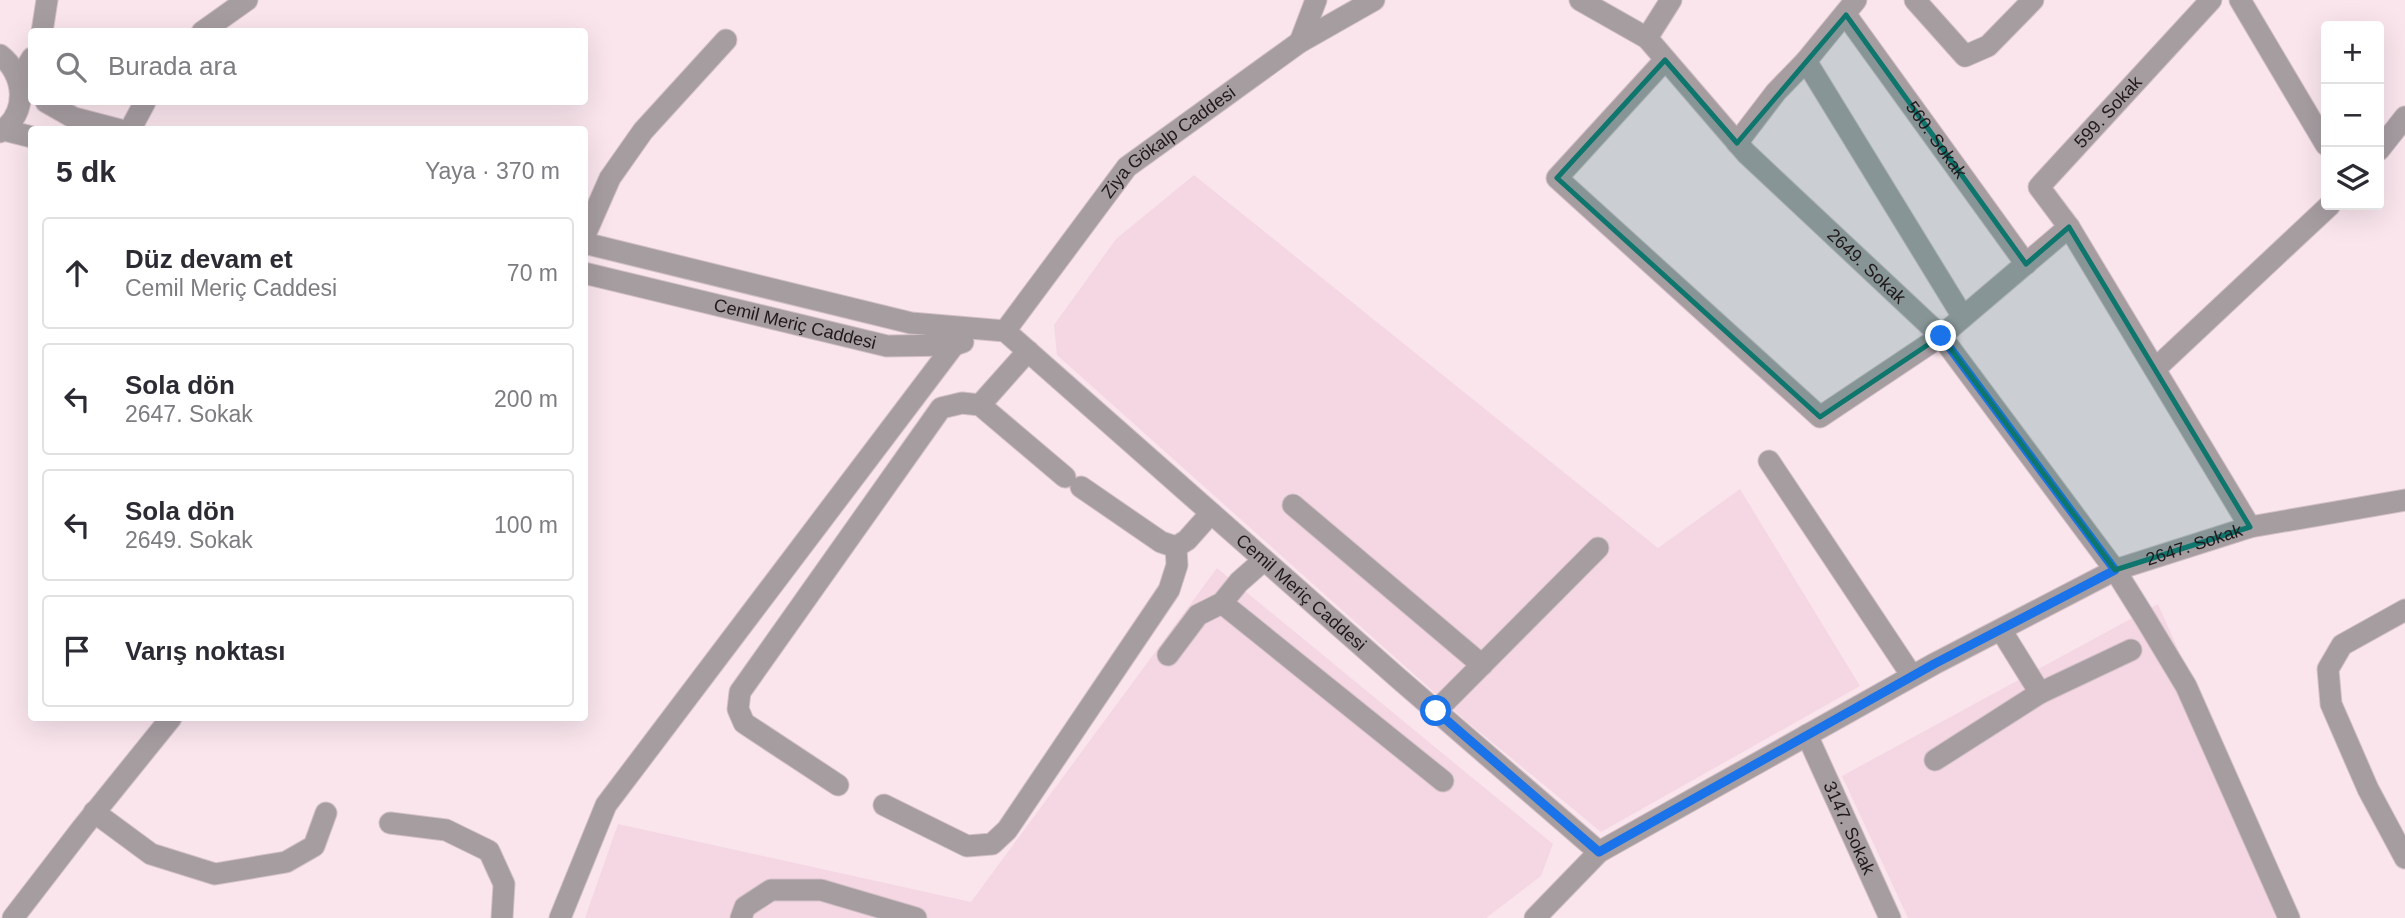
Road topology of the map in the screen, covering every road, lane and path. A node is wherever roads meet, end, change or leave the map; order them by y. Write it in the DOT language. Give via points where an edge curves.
graph roads {
  1 [pos="47,0"];
  2 [pos="247,0"];
  3 [pos="1315,0"];
  4 [pos="1374,0"];
  5 [pos="1580,0"];
  6 [pos="1671,0"];
  7 [pos="1915,0"];
  8 [pos="2034,0"];
  9 [pos="2211,0"];
  10 [pos="2240,0"];
  11 [pos="1851,7"];
  12 [pos="42,28"];
  13 [pos="208,28"];
  14 [pos="1647,38"];
  15 [pos="726,40"];
  16 [pos="1300,42"];
  17 [pos="0,55"];
  18 [pos="1665,60"];
  19 [pos="1806,61"];
  20 [pos="24,86"];
  21 [pos="51,105"];
  22 [pos="143,105"];
  23 [pos="2405,117"];
  24 [pos="105,126"];
  25 [pos="132,126"];
  26 [pos="2,131"];
  27 [pos="28,136"];
  28 [pos="2321,137"];
  29 [pos="1737,143"];
  30 [pos="2381,147"];
  31 [pos="2325,210"];
  32 [pos="2069,227"];
  33 [pos="588,228"];
  34 [pos="588,244"];
  35 [pos="2026,264"];
  36 [pos="588,274"];
  37 [pos="1963,317"];
  38 [pos="1006,331"];
  39 [pos="1941,336"];
  40 [pos="954,345"];
  41 [pos="1028,351"];
  42 [pos="2155,369"];
  43 [pos="980,405"];
  44 [pos="1769,461"];
  45 [pos="2405,500"];
  46 [pos="1293,505"];
  47 [pos="1211,513"];
  48 [pos="2250,527"];
  49 [pos="1176,547"];
  50 [pos="1598,548"];
  51 [pos="1264,560"];
  52 [pos="2115,570"];
  53 [pos="1222,603"];
  54 [pos="2405,610"];
  55 [pos="2001,630"];
  56 [pos="2131,650"];
  57 [pos="1168,655"];
  58 [pos="1482,665"];
  59 [pos="1912,676"];
  60 [pos="2040,694"];
  61 [pos="1436,711"];
  62 [pos="169,721"];
  63 [pos="1807,735"];
  64 [pos="1935,760"];
  65 [pos="1443,781"];
  66 [pos="838,785"];
  67 [pos="884,805"];
  68 [pos="94,812"];
  69 [pos="326,813"];
  70 [pos="390,823"];
  71 [pos="1599,852"];
  72 [pos="2405,858"];
  73 [pos="13,918"];
  74 [pos="502,918"];
  75 [pos="560,918"];
  76 [pos="741,918"];
  77 [pos="916,918"];
  78 [pos="1535,918"];
  79 [pos="1890,918"];
  80 [pos="2289,918"];
  1 -- 12 [label="street"];
  2 -- 13 [label="street"];
  3 -- 16 [label="street"];
  4 -- 16 [label="street, Ziya Gökalp Caddesi"];
  5 -- 14 [label="street, 2649. Sokak"];
  6 -- 14 [label="street"];
  7 -- 8 [label="street" via="1965,55 1988,46"];
  9 -- 32 [label="street, 599. Sokak" via="2039,187"];
  10 -- 28 [label="street"];
  11 -- 19 [label="street"];
  11 -- 35 [label="street, 560. Sokak"];
  14 -- 18 [label="street, 2649. Sokak"];
  15 -- 33 [label="street" via="643,131 610,178"];
  16 -- 38 [label="street, Ziya Gökalp Caddesi" via="1127,167"];
  17 -- 20 [label="street"];
  18 -- 29 [label="street, 2649. Sokak"];
  18 -- 39 [label="street" via="1557,178 1820,417"];
  19 -- 29 [label="street"];
  19 -- 37 [label="street"];
  20 -- 26 [label="street" via="16,114"];
  21 -- 24 [label="street" via="74,118"];
  22 -- 25 [label="street"];
  23 -- 30 [label="street"];
  26 -- 27 [label="street"];
  29 -- 39 [label="street, 2649. Sokak"];
  31 -- 42 [label="street"];
  32 -- 35 [label="street"];
  32 -- 42 [label="street"];
  34 -- 38 [label="street, Cemil Meriç Caddesi" via="911,323"];
  35 -- 37 [label="street"];
  36 -- 40 [label="street, Cemil Meriç Caddesi" via="887,346"];
  37 -- 39 [label="street"];
  38 -- 40 [label="street, Cemil Meriç Caddesi"];
  38 -- 41 [label="street, Cemil Meriç Caddesi"];
  39 -- 52 [label="street, 2649. Sokak"];
  40 -- 75 [label="street" via="606,805"];
  41 -- 43 [label="street"];
  41 -- 47 [label="street, Cemil Meriç Caddesi"];
  42 -- 48 [label="street"];
  43 -- 49 [label="street" via="1073,482 1161,542"];
  43 -- 66 [label="street" via="941,408 740,692 738,709 744,723"];
  44 -- 59 [label="street"];
  45 -- 48 [label="street, 2647. Sokak"];
  46 -- 58 [label="street"];
  47 -- 49 [label="street"];
  47 -- 51 [label="street, Cemil Meriç Caddesi"];
  48 -- 52 [label="street, 2647. Sokak"];
  49 -- 67 [label="street" via="1177,565 1169,590 1007,830 992,844 967,846"];
  50 -- 58 [label="street"];
  51 -- 53 [label="street"];
  51 -- 61 [label="street, Cemil Meriç Caddesi"];
  52 -- 55 [label="street, 2647. Sokak"];
  52 -- 80 [label="street, 2649. Sokak" via="2186,686"];
  53 -- 57 [label="street" via="1198,615"];
  53 -- 65 [label="street"];
  54 -- 72 [label="street" via="2342,645 2328,669 2331,704"];
  55 -- 59 [label="street, 2647. Sokak"];
  55 -- 60 [label="street"];
  56 -- 60 [label="street"];
  58 -- 61 [label="street"];
  59 -- 63 [label="street, 2647. Sokak"];
  60 -- 64 [label="street"];
  61 -- 71 [label="street, Cemil Meriç Caddesi"];
  62 -- 68 [label="street"];
  63 -- 71 [label="street, 2647. Sokak"];
  63 -- 79 [label="street, 3147. Sokak"];
  68 -- 69 [label="street" via="151,854 215,874 286,862 314,846"];
  68 -- 73 [label="street"];
  70 -- 74 [label="street" via="446,830 489,851 504,884"];
  71 -- 78 [label="street, 2647. Sokak"];
  76 -- 77 [label="street" via="745,907 771,890 821,890"];
}
